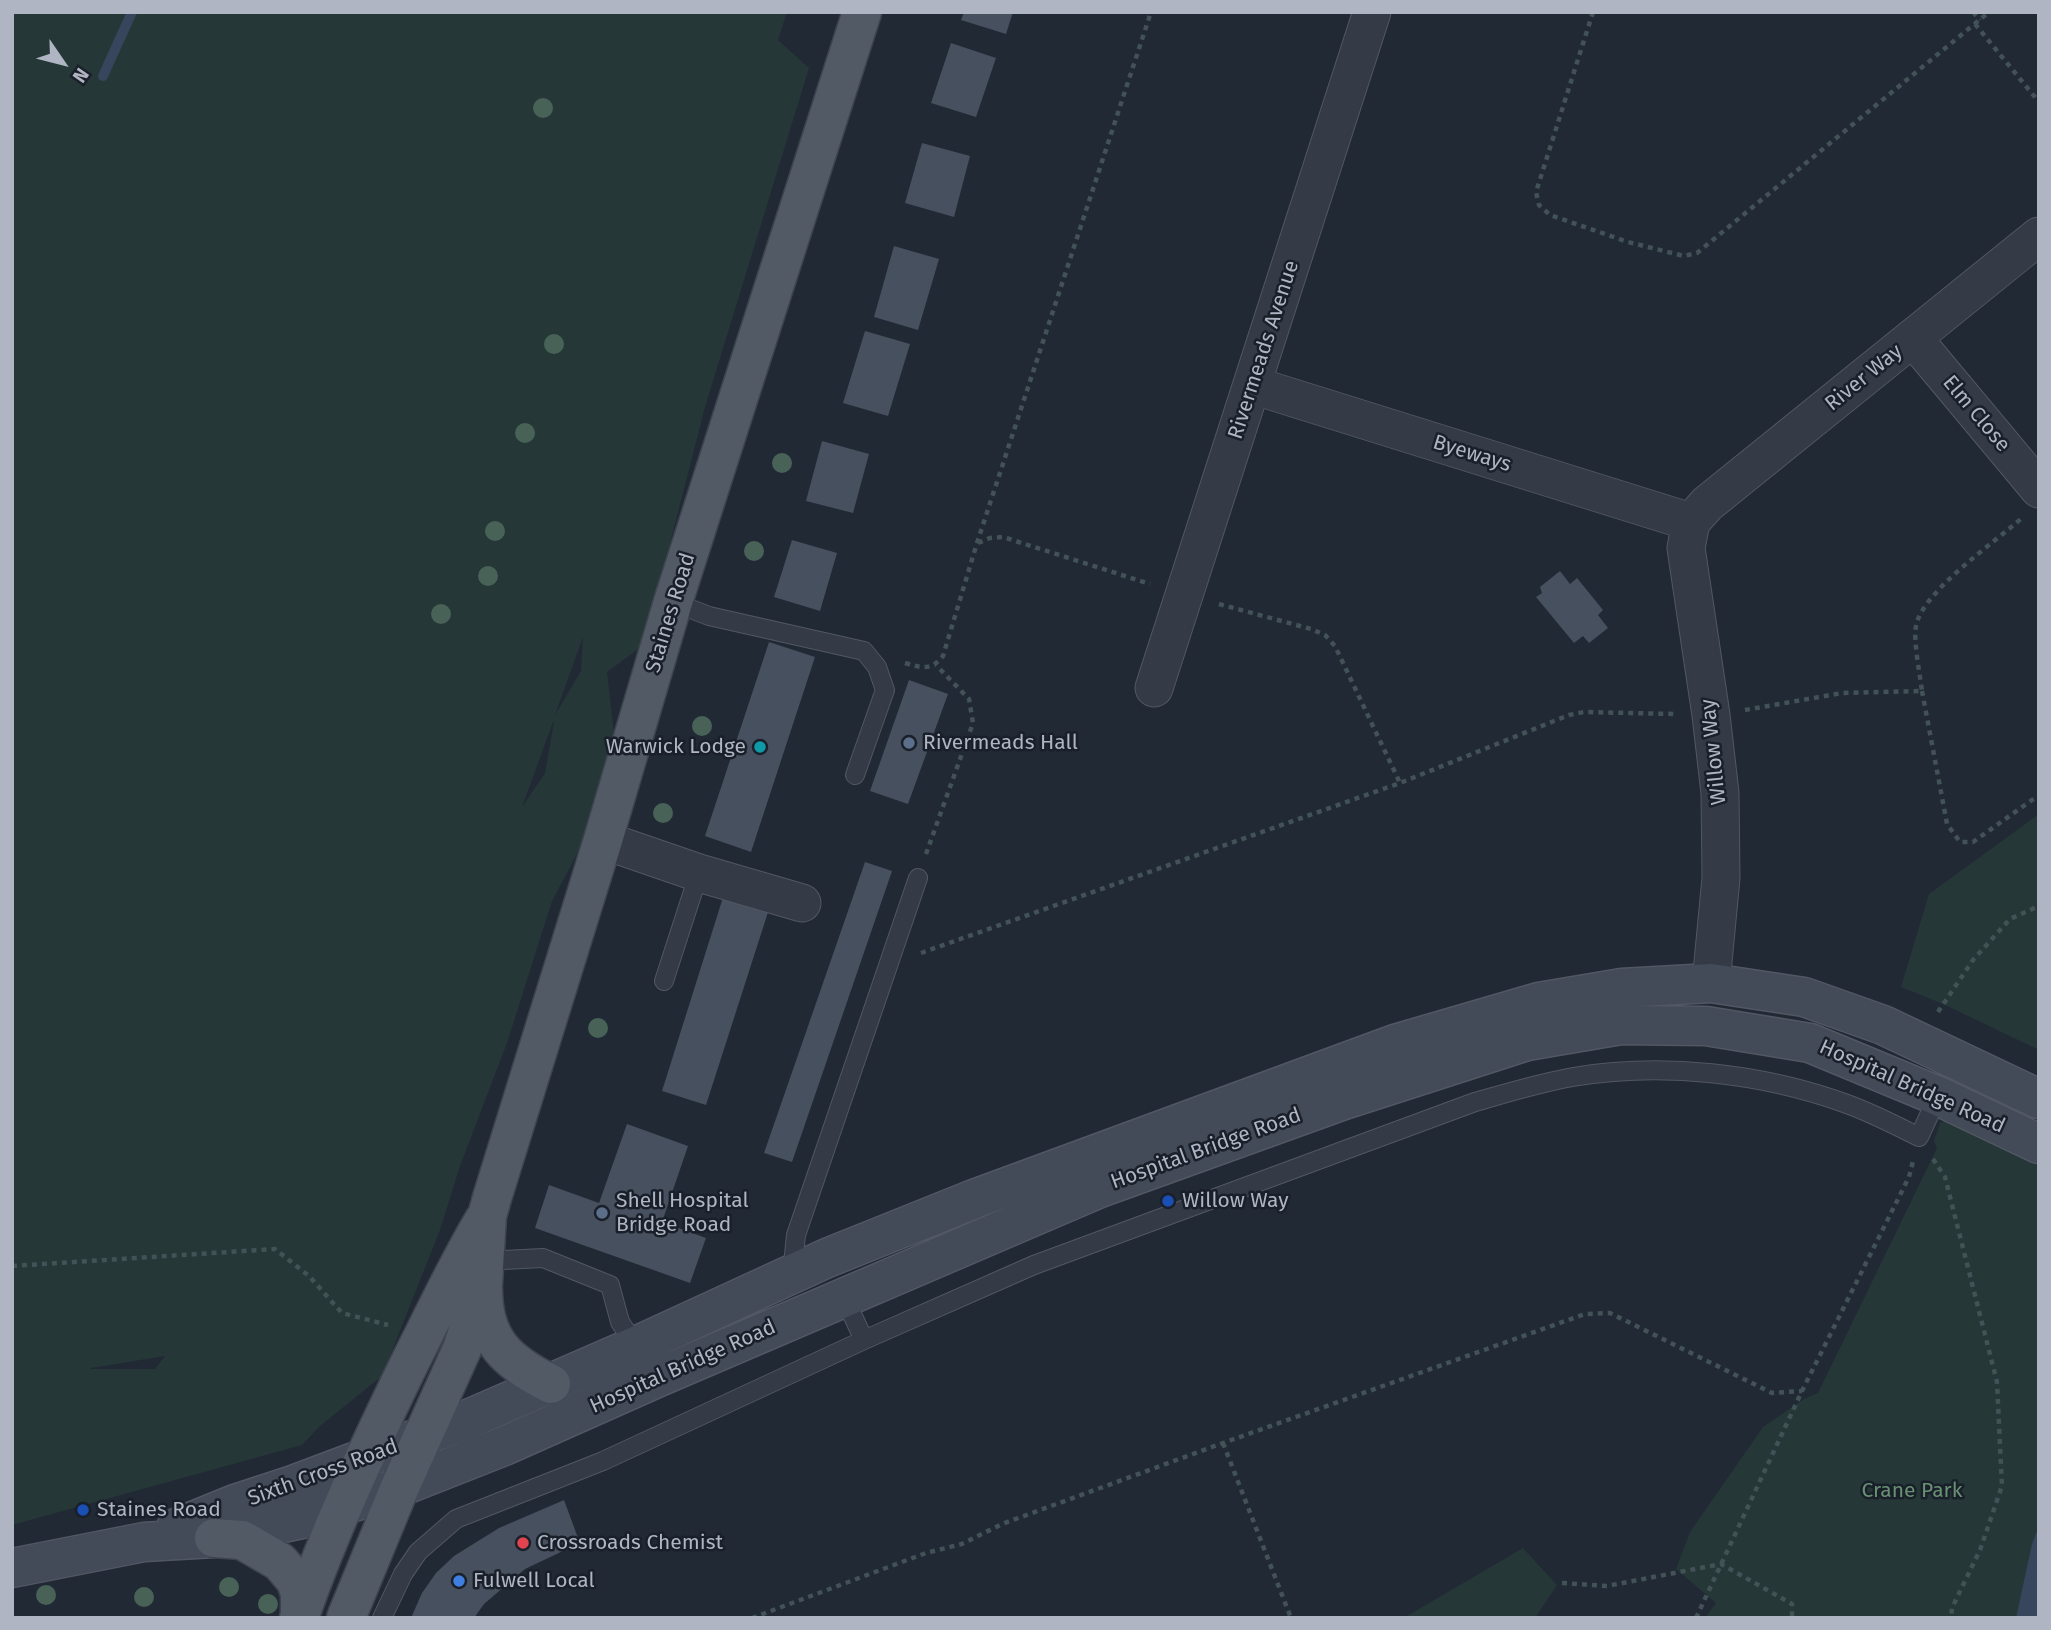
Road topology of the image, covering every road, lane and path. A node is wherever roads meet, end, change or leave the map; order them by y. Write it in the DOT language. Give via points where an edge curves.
graph roads {
  1 [pos="862,12"];
  2 [pos="1151,12"];
  3 [pos="1372,12"];
  4 [pos="1593,12"];
  5 [pos="1973,12"];
  6 [pos="1989,12"];
  7 [pos="1978,22"];
  8 [pos="2039,102"];
  9 [pos="2039,236"];
  10 [pos="1913,338"];
  11 [pos="1252,385"];
  12 [pos="2034,501"];
  13 [pos="1691,522"];
  14 [pos="977,543"];
  15 [pos="1184,595"];
  16 [pos="673,602"];
  17 [pos="864,651"];
  18 [pos="936,665"];
  19 [pos="1154,688"];
  20 [pos="1922,691"];
  21 [pos="1711,715"];
  22 [pos="855,775"];
  23 [pos="1400,783"];
  24 [pos="2039,794"];
  25 [pos="603,840"];
  26 [pos="699,873"];
  27 [pos="918,878"];
  28 [pos="802,902"];
  29 [pos="2039,906"];
  30 [pos="887,965"];
  31 [pos="664,981"];
  32 [pos="1711,983"];
  33 [pos="1706,1026"];
  34 [pos="1921,1043"];
  35 [pos="1955,1059"];
  36 [pos="1938,1096"];
  37 [pos="2039,1099"];
  38 [pos="1919,1137"];
  39 [pos="2039,1143"];
  40 [pos="487,1216"];
  41 [pos="827,1258"];
  42 [pos="12,1266"];
  43 [pos="484,1272"];
  44 [pos="792,1274"];
  45 [pos="844,1297"];
  46 [pos="395,1327"];
  47 [pos="864,1340"];
  48 [pos="636,1346"];
  49 [pos="551,1384"];
  50 [pos="1802,1391"];
  51 [pos="424,1436"];
  52 [pos="1223,1443"];
  53 [pos="363,1458"];
  54 [pos="400,1487"];
  55 [pos="341,1507"];
  56 [pos="214,1538"];
  57 [pos="144,1542"];
  58 [pos="1721,1564"];
  59 [pos="12,1568"];
  60 [pos="1562,1583"];
  61 [pos="299,1617"];
  62 [pos="346,1618"];
  63 [pos="382,1618"];
  64 [pos="752,1618"];
  65 [pos="1291,1618"];
  66 [pos="1696,1618"];
  67 [pos="1792,1618"];
  68 [pos="1951,1618"];
  1 -- 16 [label="main road, Staines Road"];
  2 -- 14 [label="path"];
  3 -- 11 [label="street, Rivermeads Avenue"];
  4 -- 7 [label="path" via="1536,192 1539,205 1550,215 1684,256 1698,253"];
  5 -- 7 [label="path"];
  6 -- 7 [label="path"];
  7 -- 8 [label="path"];
  9 -- 10 [label="street, River Way"];
  10 -- 12 [label="street, Elm Close"];
  10 -- 13 [label="street, River Way" via="1707,504"];
  11 -- 13 [label="street, Byeways"];
  11 -- 15 [label="street, Rivermeads Avenue"];
  12 -- 20 [label="path" via="1923,607 1915,627"];
  13 -- 21 [label="street, Willow Way" via="1686,548"];
  14 -- 15 [label="path" via="1003,537"];
  14 -- 18 [label="path" via="943,656"];
  15 -- 19 [label="street, Rivermeads Avenue"];
  15 -- 23 [label="path" via="1325,635 1335,646"];
  16 -- 17 [label="lane" via="709,616"];
  16 -- 25 [label="main road, Staines Road"];
  17 -- 18 [label="path" via="926,669"];
  17 -- 22 [label="lane" via="877,667 885,690"];
  18 -- 27 [label="path" via="969,699 973,723"];
  20 -- 21 [label="path" via="1842,693"];
  20 -- 24 [label="path" via="1947,824 1960,842 1973,842"];
  21 -- 23 [label="path" via="1569,715"];
  21 -- 32 [label="street, Willow Way" via="1720,793 1721,878"];
  23 -- 30 [label="path"];
  25 -- 26 [label="street"];
  25 -- 40 [label="main road, Staines Road"];
  26 -- 28 [label="street"];
  26 -- 31 [label="lane"];
  27 -- 30 [label="lane"];
  29 -- 34 [label="path" via="2010,919 1973,960"];
  30 -- 44 [label="lane" via="796,1235"];
  32 -- 33 [label="main road"];
  32 -- 34 [label="main road, Hospital Bridge Road" via="1804,997"];
  32 -- 41 [label="main road, Hospital Bridge Road" via="1622,988 1539,1002 1395,1044"];
  33 -- 36 [label="main road, Hospital Bridge Road" via="1810,1043"];
  33 -- 45 [label="main road, Hospital Bridge Road" via="1621,1025 1527,1041 1344,1100 1100,1188"];
  34 -- 35 [label="main road, Hospital Bridge Road"];
  35 -- 36 [label="main road"];
  35 -- 37 [label="main road, Hospital Bridge Road"];
  36 -- 38 [label="lane"];
  36 -- 39 [label="main road, Hospital Bridge Road"];
  38 -- 47 [label="lane" via="1823,1096 1744,1078 1665,1071 1574,1077 1475,1102 1034,1265"];
  38 -- 50 [label="path" via="1909,1177"];
  38 -- 68 [label="path" via="1945,1177 1997,1382 2002,1486"];
  40 -- 43 [label="main road, Staines Road"];
  40 -- 53 [label="main road, Staines Road"];
  41 -- 44 [label="main road, Hospital Bridge Road"];
  41 -- 45 [label="main road"];
  42 -- 46 [label="path" via="275,1249 309,1276 342,1313"];
  43 -- 48 [label="lane" via="543,1258 610,1285 621,1322"];
  43 -- 49 [label="main road" via="483,1307 496,1343 520,1366"];
  43 -- 51 [label="main road, Staines Road" via="462,1349"];
  44 -- 48 [label="main road, Hospital Bridge Road"];
  45 -- 47 [label="lane"];
  45 -- 54 [label="main road, Hospital Bridge Road"];
  47 -- 63 [label="lane" via="603,1461 456,1519 418,1552"];
  48 -- 49 [label="main road, Hospital Bridge Road"];
  49 -- 51 [label="main road, Hospital Bridge Road"];
  50 -- 52 [label="path" via="1772,1393 1610,1313 1585,1314"];
  50 -- 58 [label="path"];
  51 -- 53 [label="main road, Sixth Cross Road"];
  51 -- 54 [label="main road, Staines Road"];
  52 -- 64 [label="path" via="1002,1524 962,1544"];
  52 -- 65 [label="path"];
  53 -- 55 [label="main road, Staines Road"];
  53 -- 57 [label="main road, Sixth Cross Road"];
  54 -- 55 [label="main road, Sixth Cross Road"];
  54 -- 62 [label="main road, Staines Road"];
  55 -- 56 [label="main road, Sixth Cross Road"];
  55 -- 61 [label="main road, Staines Road"];
  56 -- 57 [label="main road, Sixth Cross Road"];
  56 -- 61 [label="main road" via="242,1540 280,1562 296,1581"];
  57 -- 59 [label="main road, Sixth Cross Road"];
  58 -- 60 [label="path" via="1607,1586"];
  58 -- 66 [label="path"];
  58 -- 67 [label="path" via="1792,1604"];
}
